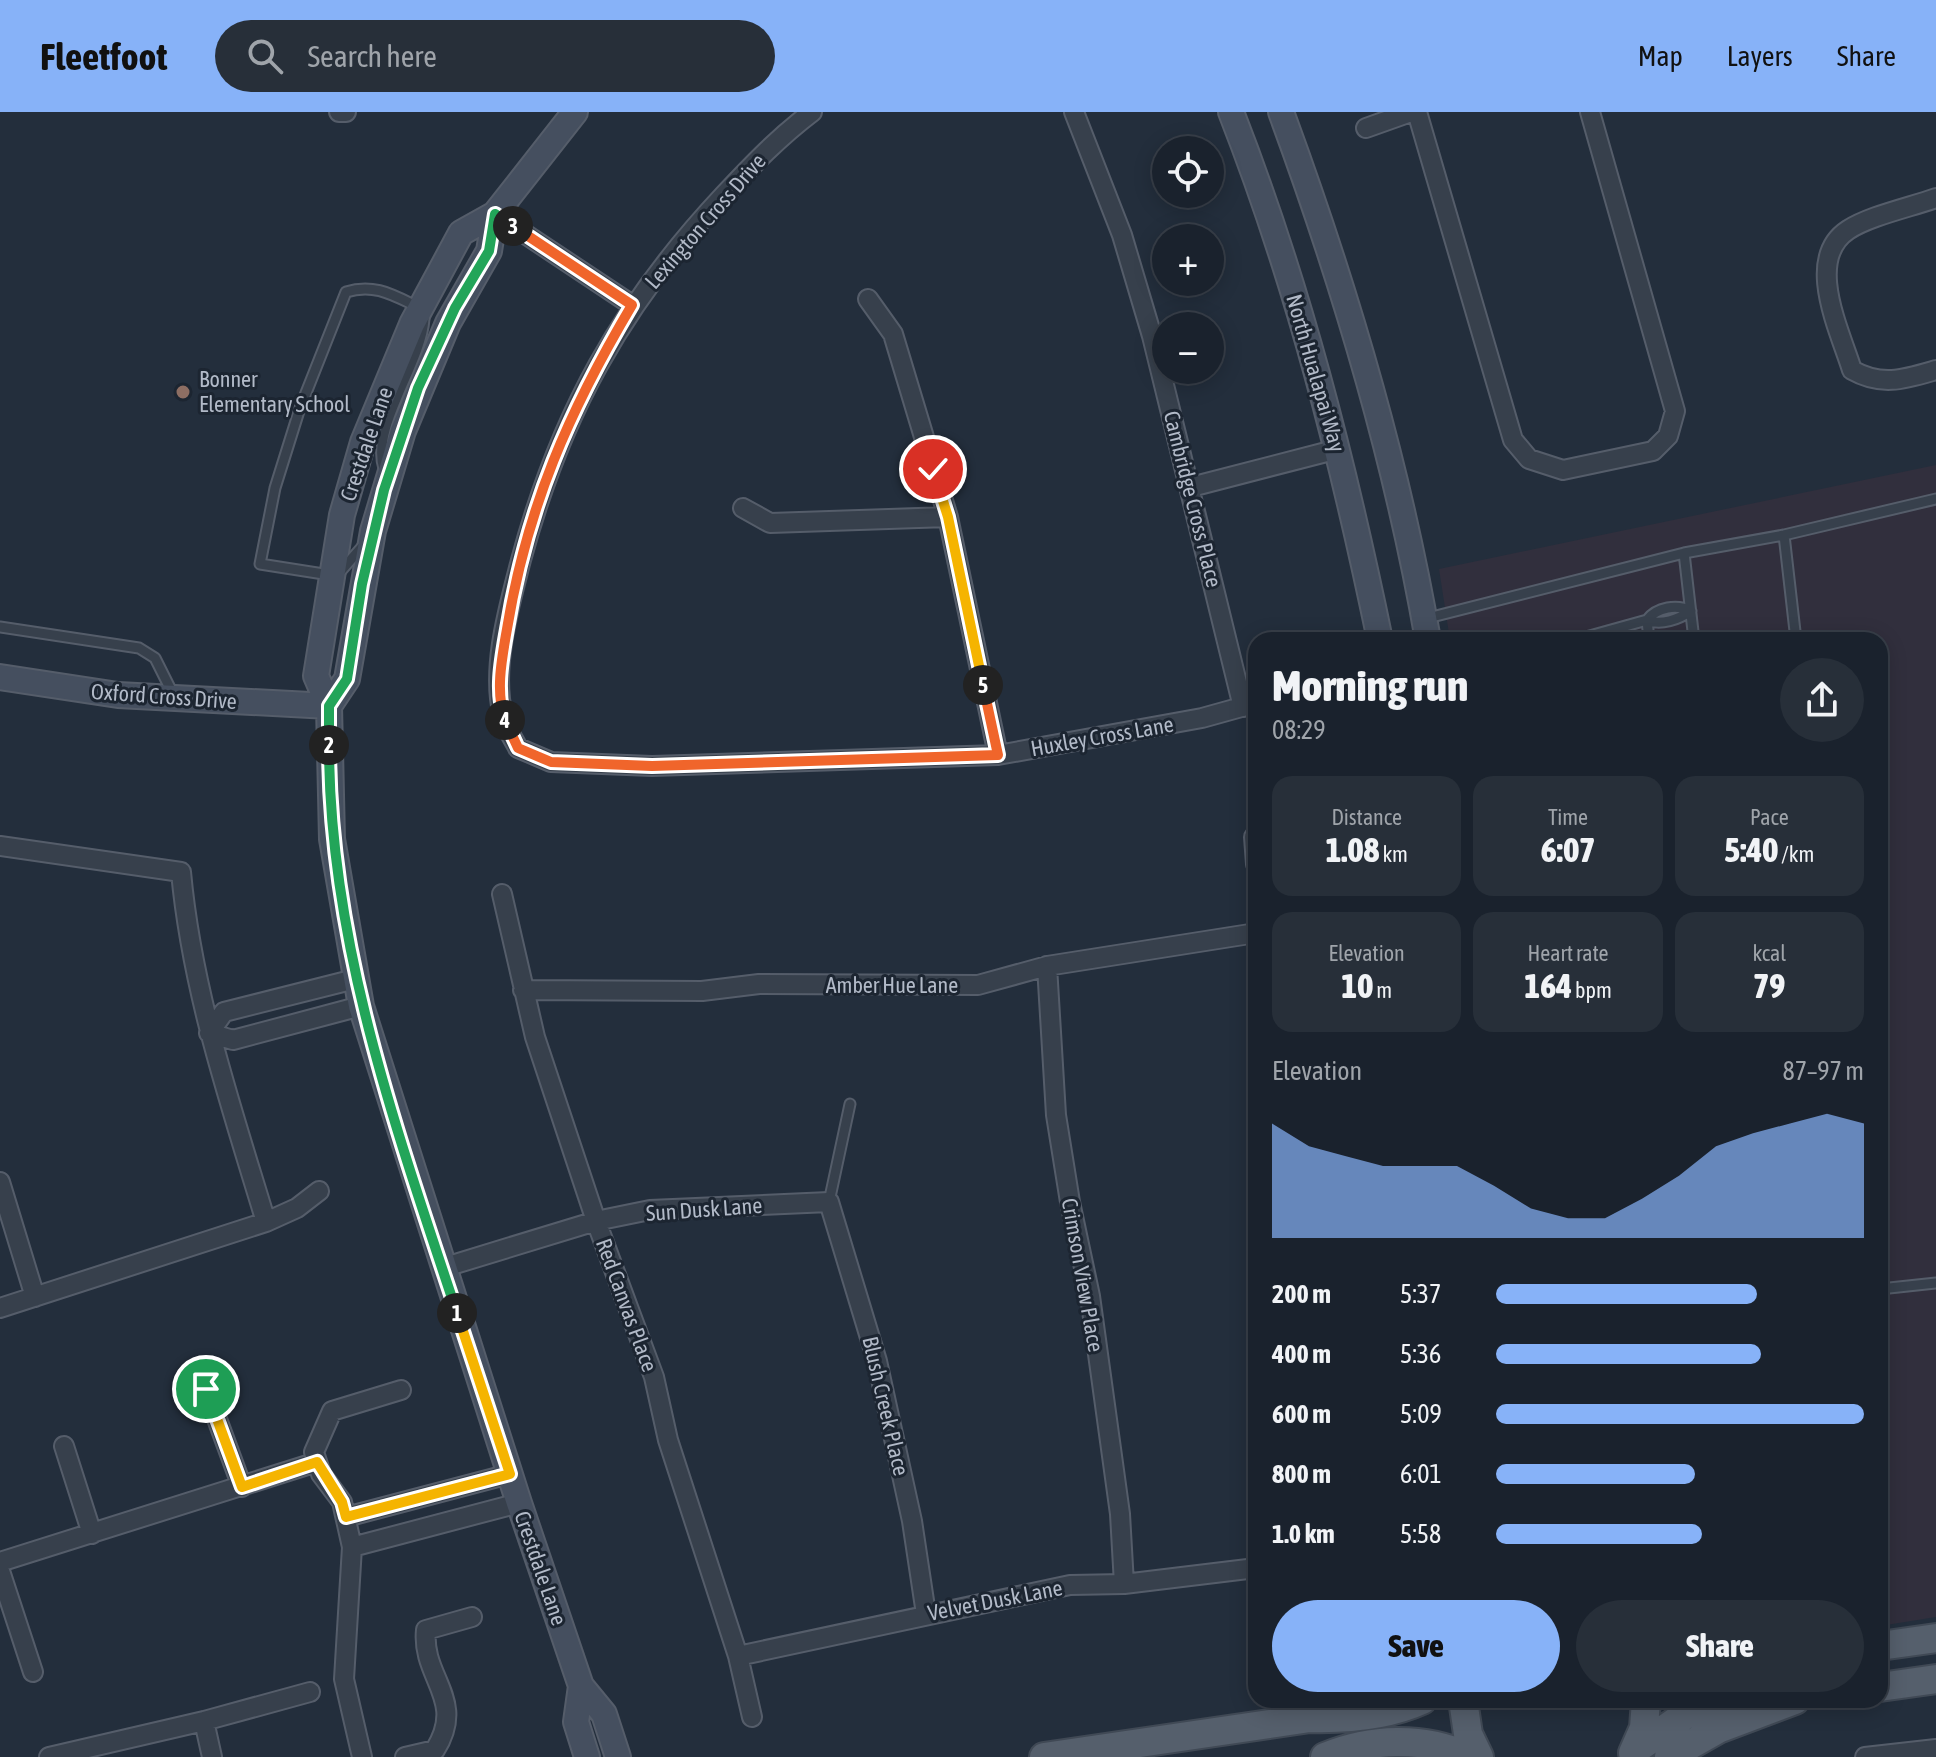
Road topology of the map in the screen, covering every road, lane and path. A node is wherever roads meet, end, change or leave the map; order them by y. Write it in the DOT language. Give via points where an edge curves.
graph roads {
  1 [pos="339,112"];
  2 [pos="346,112"];
  3 [pos="575,112"];
  4 [pos="812,112"];
  5 [pos="1074,112"];
  6 [pos="1231,112"];
  7 [pos="1281,112"];
  8 [pos="1411,112"];
  9 [pos="1417,112"];
  10 [pos="1590,112"];
  11 [pos="1366,128"];
  12 [pos="1936,198"];
  13 [pos="495,214"];
  14 [pos="868,299"];
  15 [pos="632,305"];
  16 [pos="419,308"];
  17 [pos="1936,370"];
  18 [pos="1338,449"];
  19 [pos="387,480"];
  20 [pos="1191,487"];
  21 [pos="1936,499"];
  22 [pos="743,508"];
  23 [pos="948,517"];
  24 [pos="373,531"];
  25 [pos="1784,535"];
  26 [pos="1684,553"];
  27 [pos="330,575"];
  28 [pos="1691,611"];
  29 [pos="1647,620"];
  30 [pos="0,627"];
  31 [pos="1426,630"];
  32 [pos="1378,632"];
  33 [pos="1607,632"];
  34 [pos="1648,632"];
  35 [pos="1693,632"];
  36 [pos="1795,632"];
  37 [pos="0,677"];
  38 [pos="1248,698"];
  39 [pos="175,699"];
  40 [pos="1248,705"];
  41 [pos="329,706"];
  42 [pos="518,748"];
  43 [pos="998,755"];
  44 [pos="0,846"];
  45 [pos="502,894"];
  46 [pos="1248,934"];
  47 [pos="1047,966"];
  48 [pos="355,979"];
  49 [pos="523,990"];
  50 [pos="361,1006"];
  51 [pos="209,1033"];
  52 [pos="850,1104"];
  53 [pos="0,1182"];
  54 [pos="319,1191"];
  55 [pos="829,1202"];
  56 [pos="596,1221"];
  57 [pos="266,1222"];
  58 [pos="442,1268"];
  59 [pos="1936,1283"];
  60 [pos="1888,1288"];
  61 [pos="35,1297"];
  62 [pos="0,1308"];
  63 [pos="206,1389"];
  64 [pos="401,1390"];
  65 [pos="64,1446"];
  66 [pos="317,1462"];
  67 [pos="510,1474"];
  68 [pos="242,1487"];
  69 [pos="519,1503"];
  70 [pos="346,1517"];
  71 [pos="92,1534"];
  72 [pos="352,1547"];
  73 [pos="0,1562"];
  74 [pos="1248,1569"];
  75 [pos="0,1571"];
  76 [pos="1124,1584"];
  77 [pos="926,1614"];
  78 [pos="472,1617"];
  79 [pos="1936,1638"];
  80 [pos="1888,1645"];
  81 [pos="738,1656"];
  82 [pos="33,1672"];
  83 [pos="1936,1679"];
  84 [pos="581,1686"];
  85 [pos="1888,1686"];
  86 [pos="310,1692"];
  87 [pos="1336,1708"];
  88 [pos="1396,1708"];
  89 [pos="1464,1708"];
  90 [pos="1645,1708"];
  91 [pos="1713,1708"];
  92 [pos="1774,1708"];
  93 [pos="752,1717"];
  94 [pos="1310,1718"];
  95 [pos="204,1721"];
  96 [pos="1936,1749"];
  97 [pos="436,1754"];
  98 [pos="1633,1754"];
  99 [pos="49,1757"];
  100 [pos="212,1757"];
  101 [pos="362,1757"];
  102 [pos="405,1757"];
  103 [pos="587,1757"];
  104 [pos="618,1757"];
  105 [pos="1044,1757"];
  106 [pos="1325,1757"];
  107 [pos="1469,1757"];
  108 [pos="1479,1757"];
  109 [pos="1669,1757"];
  110 [pos="1865,1757"];
  1 -- 2 [label="street"];
  3 -- 13 [label="street, Crestdale Lane"];
  4 -- 15 [label="street, Lexington Cross Drive" via="779,137 685,236"];
  5 -- 20 [label="street, Cambridge Cross Place" via="1122,235"];
  6 -- 18 [label="street, North Hualapai Way" via="1285,264"];
  7 -- 31 [label="street" via="1354,332"];
  8 -- 11 [label="street"];
  9 -- 10 [label="street" via="1513,440 1529,459 1563,470 1653,451 1668,436 1675,411"];
  12 -- 17 [label="street" via="1848,230 1830,247 1828,289 1852,370 1893,383"];
  13 -- 15 [label="street"];
  13 -- 16 [label="street, Crestdale Lane" via="461,233"];
  13 -- 19 [label="street, Crestdale Lane" via="489,251 418,388"];
  14 -- 23 [label="street" via="893,334"];
  15 -- 42 [label="street, Lexington Cross Drive" via="587,380 539,494 514,589 500,671 503,716"];
  16 -- 19 [label="lane" via="424,316 420,347 386,431 382,463"];
  16 -- 27 [label="street, Crestdale Lane" via="363,442"];
  16 -- 27 [label="lane" via="379,289 346,292 300,408 275,488 260,564"];
  18 -- 20 [label="street"];
  18 -- 32 [label="street, North Hualapai Way"];
  19 -- 24 [label="street, Crestdale Lane"];
  20 -- 38 [label="street, Cambridge Cross Place"];
  21 -- 25 [label="lane"];
  22 -- 23 [label="street" via="770,523"];
  23 -- 43 [label="street"];
  24 -- 27 [label="lane" via="340,572"];
  24 -- 41 [label="street, Crestdale Lane" via="347,679"];
  25 -- 26 [label="lane"];
  25 -- 36 [label="lane"];
  26 -- 28 [label="lane"];
  26 -- 31 [label="lane"];
  27 -- 41 [label="street, Crestdale Lane" via="316,676"];
  28 -- 29 [label="lane" via="1681,606 1664,609"];
  28 -- 35 [label="lane"];
  29 -- 33 [label="lane"];
  29 -- 34 [label="lane"];
  30 -- 39 [label="lane" via="139,648 155,658"];
  37 -- 39 [label="street, Oxford Cross Drive"];
  39 -- 41 [label="street, Oxford Cross Drive"];
  40 -- 43 [label="street, Huxley Cross Lane"];
  41 -- 48 [label="street, Crestdale Lane" via="332,839"];
  42 -- 43 [label="street, Huxley Cross Lane" via="551,762 652,766"];
  44 -- 51 [label="street" via="181,872 185,919"];
  45 -- 49 [label="street, Red Canvas Place"];
  46 -- 47 [label="street, Amber Hue Lane"];
  47 -- 49 [label="street, Amber Hue Lane" via="978,985"];
  47 -- 76 [label="street, Crimson View Place" via="1056,1115 1090,1296 1120,1514"];
  48 -- 50 [label="street, Crestdale Lane"];
  48 -- 51 [label="street" via="224,1012"];
  49 -- 56 [label="street, Red Canvas Place"];
  50 -- 51 [label="street" via="233,1040"];
  50 -- 58 [label="street, Crestdale Lane"];
  51 -- 57 [label="street"];
  52 -- 55 [label="lane"];
  53 -- 61 [label="street"];
  54 -- 57 [label="street"];
  55 -- 56 [label="street, Sun Dusk Lane" via="650,1210"];
  55 -- 77 [label="street, Blush Creek Place" via="877,1361"];
  56 -- 58 [label="street, Sun Dusk Lane"];
  56 -- 81 [label="street, Red Canvas Place" via="654,1377 668,1440"];
  57 -- 61 [label="street"];
  58 -- 67 [label="street, Crestdale Lane"];
  59 -- 60 [label="lane"];
  61 -- 62 [label="street"];
  63 -- 68 [label="street"];
  64 -- 66 [label="street" via="332,1411 314,1452"];
  65 -- 71 [label="street"];
  66 -- 68 [label="street"];
  66 -- 70 [label="street"];
  67 -- 69 [label="street, Crestdale Lane"];
  67 -- 70 [label="street"];
  68 -- 71 [label="street"];
  69 -- 72 [label="street"];
  69 -- 84 [label="street, Crestdale Lane"];
  70 -- 72 [label="street"];
  71 -- 73 [label="street"];
  72 -- 101 [label="street" via="344,1679"];
  74 -- 76 [label="street, Velvet Dusk Lane"];
  75 -- 82 [label="street"];
  76 -- 77 [label="street, Velvet Dusk Lane" via="1070,1585"];
  77 -- 81 [label="street, Velvet Dusk Lane"];
  78 -- 97 [label="street" via="426,1630 424,1648 444,1693 447,1730"];
  79 -- 80 [label="main road"];
  81 -- 93 [label="street, Red Canvas Place"];
  83 -- 85 [label="main road"];
  84 -- 103 [label="street, Crestdale Lane" via="576,1722"];
  84 -- 104 [label="street, Crestdale Lane" via="604,1714"];
  86 -- 95 [label="street"];
  87 -- 94 [label="main road"];
  88 -- 94 [label="main road" via="1345,1719"];
  89 -- 108 [label="main road"];
  90 -- 98 [label="main road"];
  91 -- 98 [label="main road" via="1685,1715"];
  92 -- 109 [label="main road" via="1718,1729"];
  94 -- 105 [label="main road"];
  95 -- 99 [label="street"];
  95 -- 100 [label="street"];
  96 -- 110 [label="street"];
  97 -- 102 [label="street"];
  106 -- 107 [label="main road" via="1349,1747 1403,1741 1437,1745"];
}
